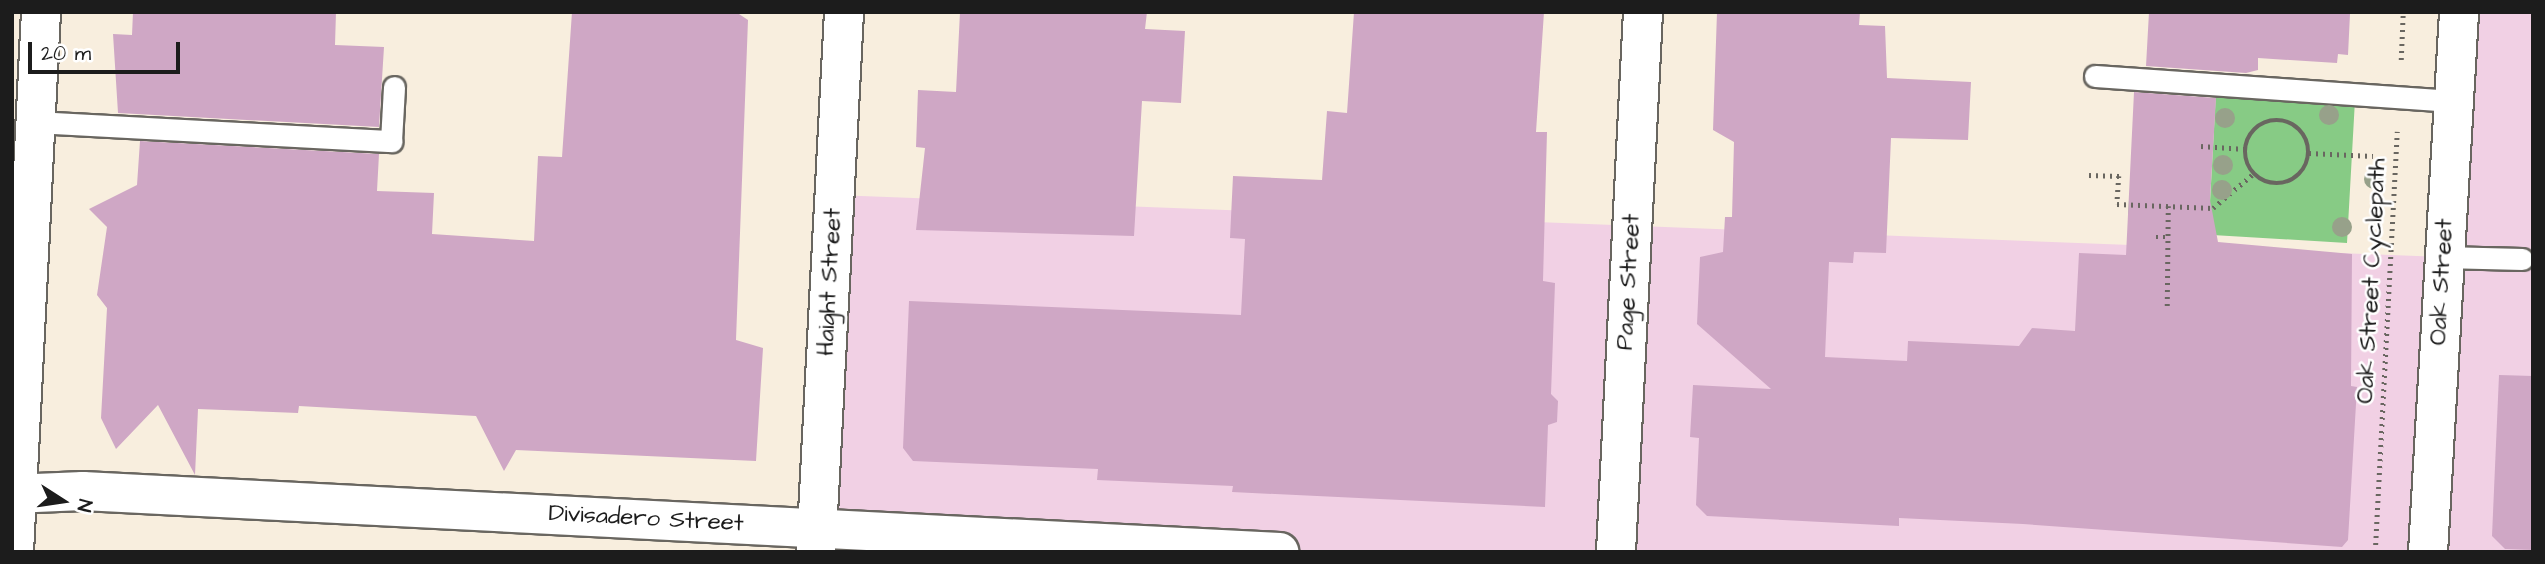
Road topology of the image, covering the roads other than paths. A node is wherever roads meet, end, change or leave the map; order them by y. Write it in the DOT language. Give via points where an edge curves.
graph roads {
  1 [pos="41,12"];
  2 [pos="844,12"];
  3 [pos="1643,12"];
  4 [pos="2459,12"];
  5 [pos="2095,76"];
  6 [pos="394,87"];
  7 [pos="2456,102"];
  8 [pos="36,122"];
  9 [pos="2443,257"];
  10 [pos="2522,259"];
  11 [pos="15,493"];
  12 [pos="817,540"];
  13 [pos="13,552"];
  14 [pos="1279,552"];
  15 [pos="1616,552"];
  16 [pos="2428,552"];
  1 -- 8 [label="main road"];
  2 -- 12 [label="main road, Haight Street"];
  3 -- 15 [label="main road, Page Street"];
  4 -- 7 [label="main road, Oak Street"];
  5 -- 7 [label="lane"];
  6 -- 8 [label="lane" via="391,141"];
  7 -- 9 [label="main road, Oak Street"];
  8 -- 11 [label="main road"];
  9 -- 10 [label="lane"];
  9 -- 16 [label="main road, Oak Street"];
  11 -- 12 [label="main road, Divisadero Street"];
  11 -- 13 [label="main road"];
  12 -- 14 [label="main road, Divisadero Street"];
}
